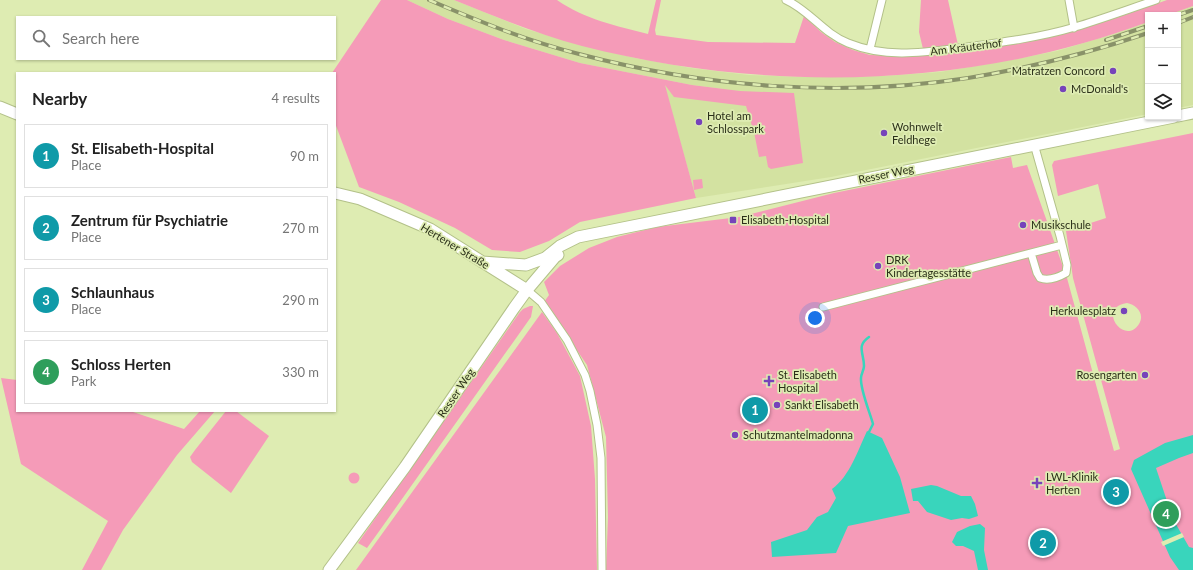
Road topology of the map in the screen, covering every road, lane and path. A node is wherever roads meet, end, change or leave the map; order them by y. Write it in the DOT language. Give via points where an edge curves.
graph roads {
  1 [pos="786,0"];
  2 [pos="882,0"];
  3 [pos="1069,0"];
  4 [pos="1156,0"];
  5 [pos="796,2"];
  6 [pos="1074,28"];
  7 [pos="870,49"];
  8 [pos="0,107"];
  9 [pos="1193,113"];
  10 [pos="16,114"];
  11 [pos="1181,115"];
  12 [pos="1158,120"];
  13 [pos="1034,144"];
  14 [pos="336,193"];
  15 [pos="599,233"];
  16 [pos="1062,245"];
  17 [pos="1031,253"];
  18 [pos="482,262"];
  19 [pos="527,290"];
  20 [pos="823,307"];
  21 [pos="329,570"];
  22 [pos="602,570"];
  1 -- 5 [label="street, Am Kräuterhof"];
  2 -- 7 [label="street"];
  3 -- 6 [label="street"];
  4 -- 6 [label="street, Am Kräuterhof"];
  5 -- 7 [label="street, Am Kräuterhof" via="816,23 838,39"];
  6 -- 7 [label="street, Am Kräuterhof" via="1006,42 929,52 895,54"];
  8 -- 10 [label="main road"];
  9 -- 11 [label="main road"];
  12 -- 13 [label="main road, Resser Weg"];
  13 -- 15 [label="main road, Resser Weg"];
  13 -- 16 [label="street"];
  14 -- 18 [label="main road, Hertener Straße" via="360,199 430,229"];
  15 -- 18 [label="main road, Resser Weg" via="578,237 560,246 545,258 526,264"];
  15 -- 19 [label="main road, Resser Weg" via="555,257"];
  16 -- 17 [label="street"];
  16 -- 17 [label="street" via="1067,269 1066,273 1058,276 1040,278"];
  17 -- 20 [label="street"];
  18 -- 19 [label="main road, Hertener Straße"];
  19 -- 21 [label="main road, Resser Weg" via="405,468"];
  19 -- 22 [label="street" via="541,302 567,340 585,375 594,407 601,458"];
}
